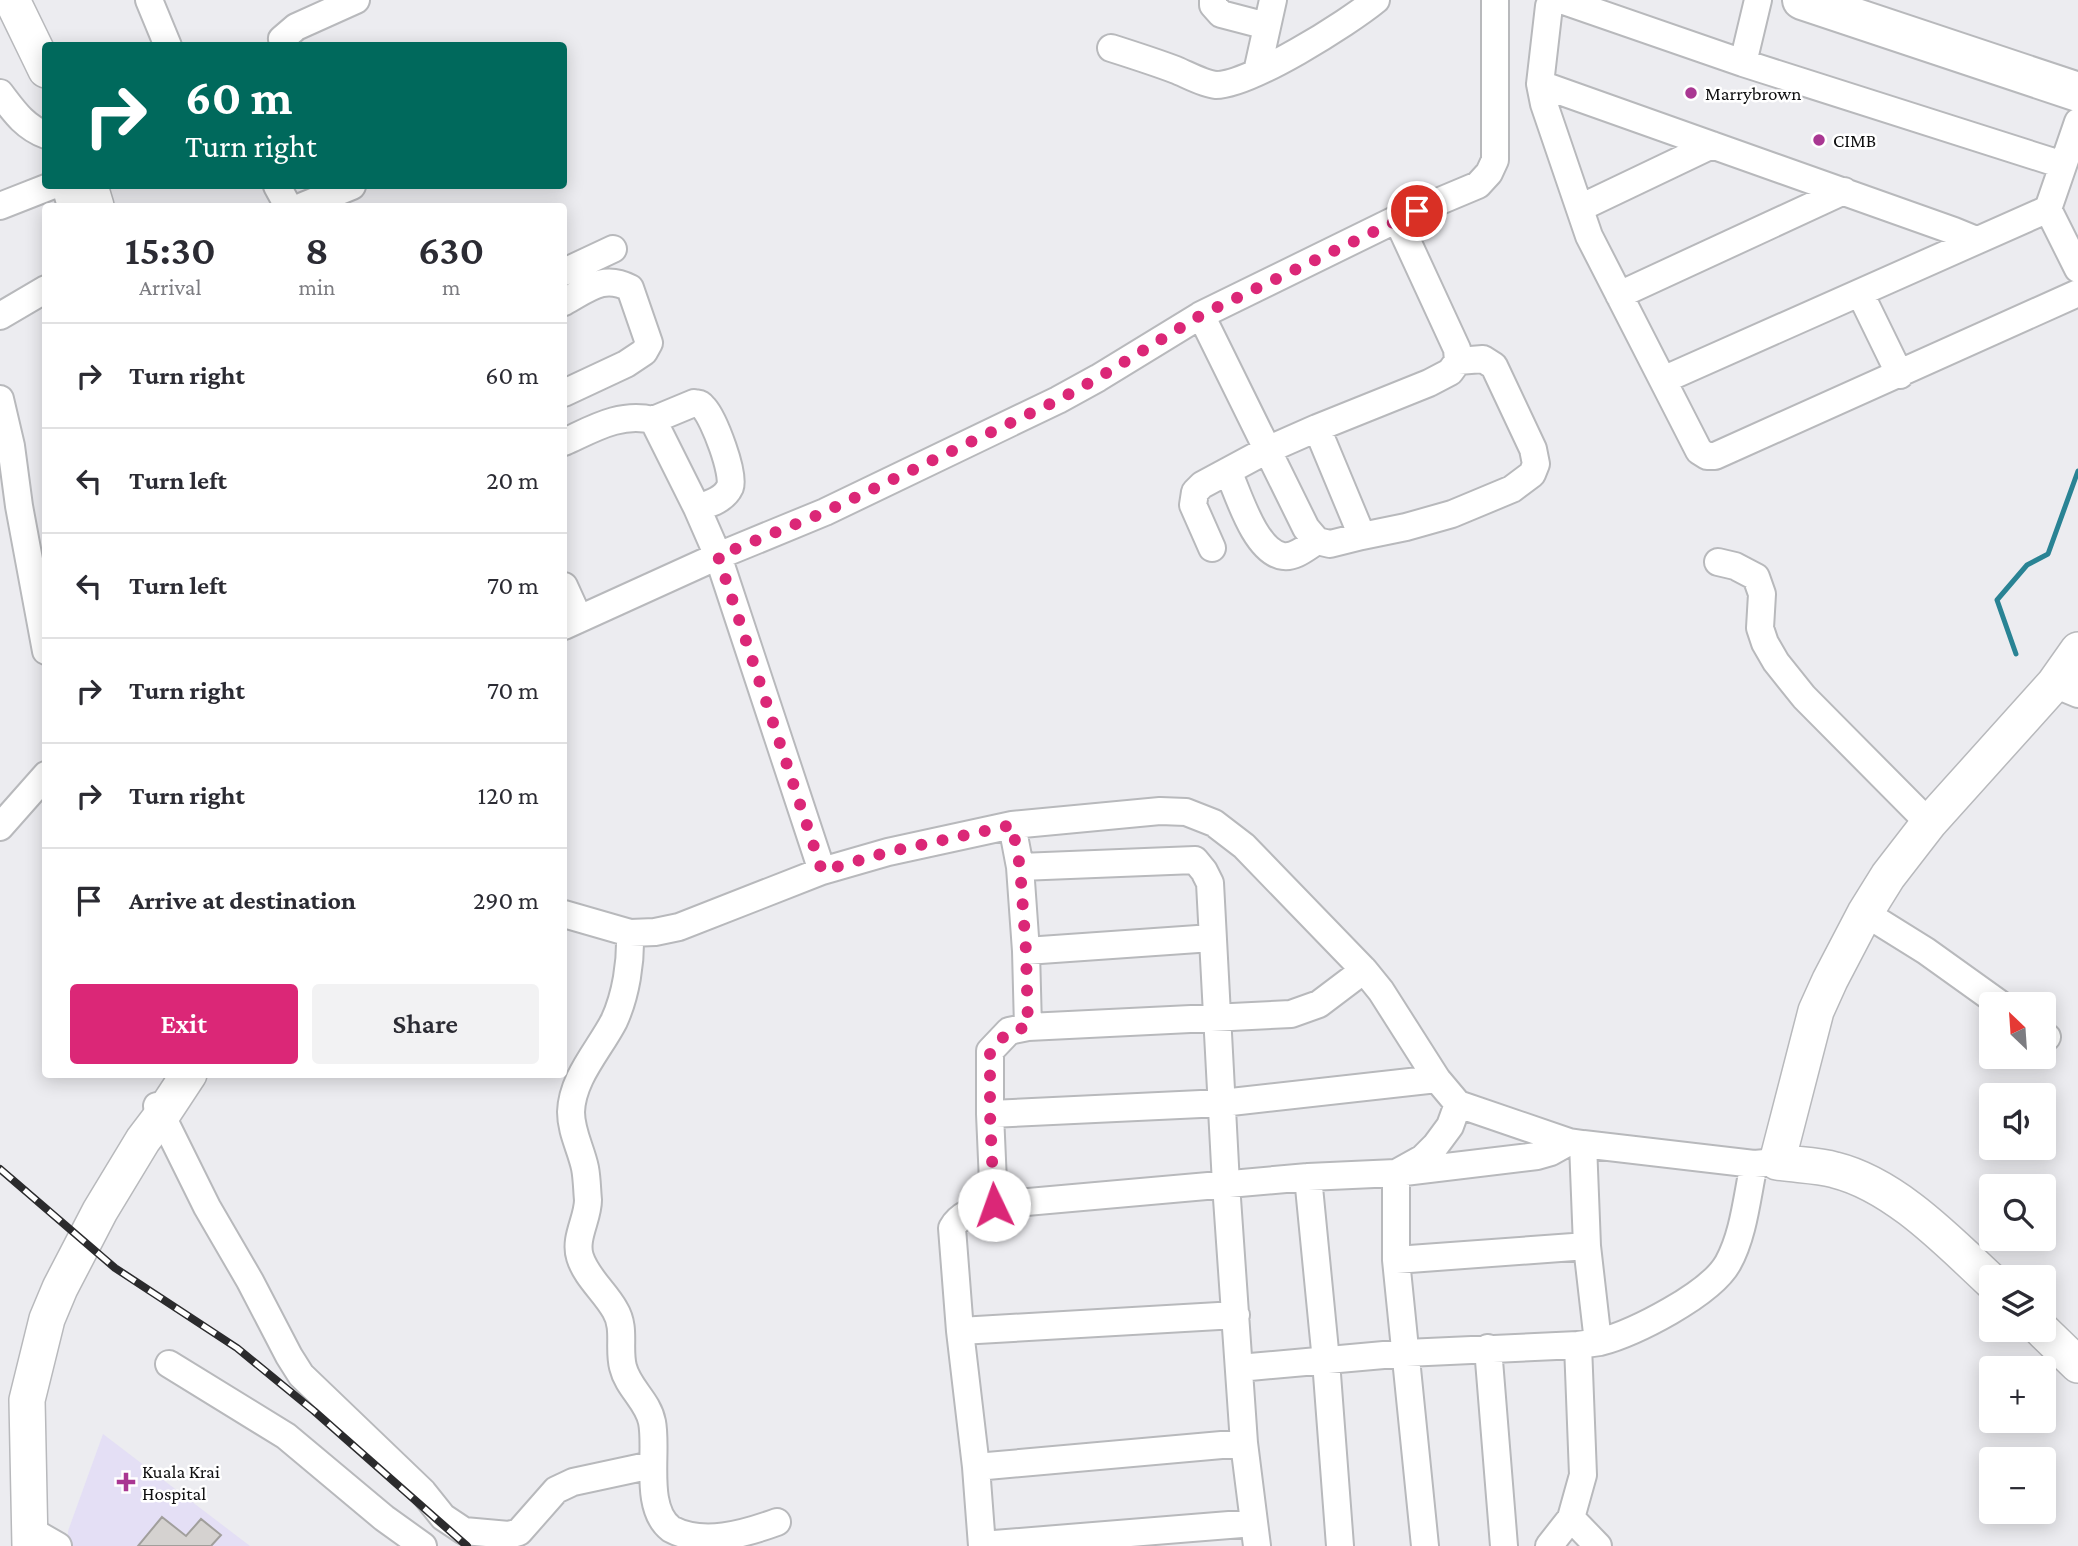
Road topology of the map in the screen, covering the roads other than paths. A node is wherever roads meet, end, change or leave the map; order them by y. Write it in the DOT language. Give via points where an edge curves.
graph roads {
  1 [pos="12,0"];
  2 [pos="32,0"];
  3 [pos="149,0"];
  4 [pos="356,0"];
  5 [pos="1213,0"];
  6 [pos="1273,0"];
  7 [pos="1376,0"];
  8 [pos="1495,0"];
  9 [pos="1758,0"];
  10 [pos="1802,0"];
  11 [pos="1267,26"];
  12 [pos="52,42"];
  13 [pos="166,42"];
  14 [pos="283,42"];
  15 [pos="1111,48"];
  16 [pos="42,62"];
  17 [pos="1743,62"];
  18 [pos="1257,72"];
  19 [pos="1540,84"];
  20 [pos="2078,92"];
  21 [pos="0,93"];
  22 [pos="2078,122"];
  23 [pos="42,133"];
  24 [pos="1712,145"];
  25 [pos="2063,165"];
  26 [pos="43,189"];
  27 [pos="341,189"];
  28 [pos="1844,191"];
  29 [pos="310,203"];
  30 [pos="0,205"];
  31 [pos="1580,208"];
  32 [pos="2049,209"];
  33 [pos="1397,219"];
  34 [pos="1976,240"];
  35 [pos="613,249"];
  36 [pos="2078,269"];
  37 [pos="567,271"];
  38 [pos="42,291"];
  39 [pos="1860,293"];
  40 [pos="2078,293"];
  41 [pos="1619,295"];
  42 [pos="567,300"];
  43 [pos="1201,315"];
  44 [pos="0,316"];
  45 [pos="1458,361"];
  46 [pos="1900,374"];
  47 [pos="1663,380"];
  48 [pos="567,392"];
  49 [pos="0,400"];
  50 [pos="653,421"];
  51 [pos="1317,428"];
  52 [pos="567,441"];
  53 [pos="1267,450"];
  54 [pos="1228,471"];
  55 [pos="697,508"];
  56 [pos="9,510"];
  57 [pos="1362,536"];
  58 [pos="1317,541"];
  59 [pos="1212,548"];
  60 [pos="718,556"];
  61 [pos="1718,562"];
  62 [pos="567,602"];
  63 [pos="571,623"];
  64 [pos="42,636"];
  65 [pos="2078,650"];
  66 [pos="2066,689"];
  67 [pos="42,780"];
  68 [pos="1929,823"];
  69 [pos="1012,825"];
  70 [pos="0,827"];
  71 [pos="1020,867"];
  72 [pos="822,871"];
  73 [pos="1865,913"];
  74 [pos="567,915"];
  75 [pos="630,933"];
  76 [pos="1212,938"];
  77 [pos="1026,951"];
  78 [pos="1364,970"];
  79 [pos="1983,992"];
  80 [pos="1218,1018"];
  81 [pos="1028,1027"];
  82 [pos="170,1078"];
  83 [pos="186,1078"];
  84 [pos="1437,1079"];
  85 [pos="1222,1103"];
  86 [pos="1458,1104"];
  87 [pos="990,1114"];
  88 [pos="154,1120"];
  89 [pos="1576,1143"];
  90 [pos="1765,1163"];
  91 [pos="1396,1173"];
  92 [pos="1308,1177"];
  93 [pos="1226,1184"];
  94 [pos="994,1205"];
  95 [pos="1587,1246"];
  96 [pos="1396,1260"];
  97 [pos="1979,1269"];
  98 [pos="1236,1315"];
  99 [pos="960,1331"];
  100 [pos="2054,1342"];
  101 [pos="1588,1343"];
  102 [pos="1488,1349"];
  103 [pos="1406,1353"];
  104 [pos="1326,1361"];
  105 [pos="169,1364"];
  106 [pos="2078,1365"];
  107 [pos="1238,1368"];
  108 [pos="1244,1443"];
  109 [pos="652,1465"];
  110 [pos="976,1467"];
  111 [pos="1571,1518"];
  112 [pos="777,1522"];
  113 [pos="1255,1535"];
  114 [pos="39,1541"];
  115 [pos="982,1545"];
  116 [pos="423,1546"];
  117 [pos="1340,1546"];
  118 [pos="1425,1546"];
  119 [pos="1504,1546"];
  120 [pos="1549,1546"];
  121 [pos="1598,1546"];
  1 -- 16 [label="main road"];
  2 -- 12 [label="main road"];
  3 -- 13 [label="street"];
  4 -- 14 [label="street" via="296,27"];
  5 -- 11 [label="street" via="1221,15"];
  6 -- 11 [label="street"];
  7 -- 18 [label="street"];
  8 -- 33 [label="street" via="1495,160 1478,185"];
  9 -- 17 [label="street"];
  10 -- 20 [label="highway"];
  11 -- 18 [label="street"];
  15 -- 18 [label="street" via="1214,85 1234,83"];
  17 -- 19 [label="street" via="1556,1 1549,6"];
  17 -- 25 [label="street"];
  19 -- 24 [label="street"];
  19 -- 31 [label="street"];
  21 -- 23 [label="street" via="21,119"];
  22 -- 25 [label="street"];
  24 -- 28 [label="street"];
  24 -- 31 [label="street"];
  25 -- 32 [label="street"];
  26 -- 30 [label="street"];
  27 -- 29 [label="street"];
  28 -- 34 [label="street"];
  28 -- 41 [label="street"];
  31 -- 41 [label="street"];
  32 -- 34 [label="street"];
  32 -- 36 [label="street"];
  33 -- 43 [label="street"];
  33 -- 45 [label="street" via="1457,349"];
  34 -- 39 [label="street"];
  35 -- 37 [label="street"];
  38 -- 44 [label="street"];
  39 -- 46 [label="street"];
  39 -- 47 [label="street"];
  40 -- 46 [label="street"];
  41 -- 47 [label="street"];
  42 -- 48 [label="street" via="604,281 617,281 630,288 649,343 626,364"];
  43 -- 53 [label="street"];
  43 -- 60 [label="street" via="1058,400 825,512"];
  45 -- 51 [label="street" via="1450,372 1429,383"];
  45 -- 57 [label="street" via="1483,359 1494,366 1533,450 1536,464 1532,474 1512,489 1452,514"];
  46 -- 47 [label="street" via="1715,456 1699,451"];
  49 -- 56 [label="street" via="13,457"];
  50 -- 52 [label="street" via="620,418"];
  50 -- 55 [label="street"];
  50 -- 55 [label="street" via="694,403 712,420 731,474 730,487 721,498"];
  51 -- 53 [label="street"];
  51 -- 57 [label="street"];
  53 -- 54 [label="street"];
  53 -- 58 [label="street"];
  54 -- 58 [label="street" via="1255,533 1267,548 1282,556 1297,554"];
  54 -- 59 [label="street" via="1195,492 1193,505"];
  55 -- 60 [label="street"];
  56 -- 64 [label="street"];
  57 -- 58 [label="street" via="1330,544"];
  60 -- 63 [label="street"];
  60 -- 72 [label="street"];
  61 -- 68 [label="street" via="1756,577 1762,594 1760,628 1776,662 1804,697"];
  62 -- 63 [label="street"];
  65 -- 66 [label="main road"];
  66 -- 68 [label="main road"];
  67 -- 70 [label="street"];
  68 -- 73 [label="main road"];
  69 -- 71 [label="street"];
  69 -- 72 [label="street"];
  69 -- 78 [label="street" via="1160,811 1186,812 1214,823 1244,846"];
  71 -- 76 [label="street" via="1195,860 1210,883"];
  71 -- 77 [label="street"];
  72 -- 75 [label="street" via="679,927"];
  73 -- 79 [label="street"];
  73 -- 90 [label="main road" via="1816,1011"];
  74 -- 75 [label="street"];
  75 -- 109 [label="street" via="631,956 614,1020 578,1081 571,1110 588,1203 579,1256 621,1321 622,1365 649,1409 653,1425"];
  76 -- 77 [label="street"];
  76 -- 80 [label="street"];
  77 -- 81 [label="street"];
  78 -- 80 [label="street" via="1319,1003 1291,1014"];
  78 -- 84 [label="street"];
  80 -- 81 [label="street"];
  80 -- 85 [label="street"];
  81 -- 87 [label="street" via="1009,1031 990,1051"];
  82 -- 88 [label="main road"];
  83 -- 88 [label="main road"];
  84 -- 85 [label="street"];
  84 -- 86 [label="street"];
  85 -- 87 [label="street"];
  85 -- 93 [label="street"];
  86 -- 89 [label="street"];
  86 -- 91 [label="street" via="1436,1145"];
  87 -- 94 [label="street"];
  88 -- 109 [label="street" via="301,1375 423,1492 443,1517 464,1531 509,1535 519,1532 564,1486"];
  88 -- 114 [label="main road" via="94,1222 47,1319 27,1400"];
  89 -- 90 [label="street"];
  89 -- 91 [label="street" via="1537,1156"];
  89 -- 95 [label="street"];
  90 -- 97 [label="main road" via="1835,1169 1869,1183 1903,1204"];
  90 -- 101 [label="street" via="1727,1265 1709,1285 1675,1309 1619,1335"];
  91 -- 92 [label="street"];
  91 -- 96 [label="street"];
  92 -- 93 [label="street"];
  92 -- 104 [label="street"];
  93 -- 94 [label="street"];
  93 -- 98 [label="street"];
  94 -- 99 [label="street" via="964,1214 952,1228"];
  95 -- 96 [label="street"];
  95 -- 101 [label="street"];
  96 -- 103 [label="street"];
  98 -- 99 [label="street"];
  98 -- 107 [label="street"];
  99 -- 110 [label="street"];
  100 -- 106 [label="main road"];
  101 -- 102 [label="street"];
  101 -- 111 [label="street" via="1583,1475"];
  102 -- 103 [label="street"];
  102 -- 119 [label="street"];
  103 -- 104 [label="street"];
  103 -- 118 [label="street"];
  104 -- 107 [label="street"];
  104 -- 117 [label="street"];
  105 -- 116 [label="street" via="286,1436"];
  107 -- 108 [label="street"];
  108 -- 110 [label="street"];
  108 -- 113 [label="street"];
  109 -- 112 [label="street" via="662,1518 686,1538 734,1538"];
  110 -- 115 [label="street"];
  111 -- 120 [label="street"];
  111 -- 121 [label="street"];
  113 -- 115 [label="street"];
}
